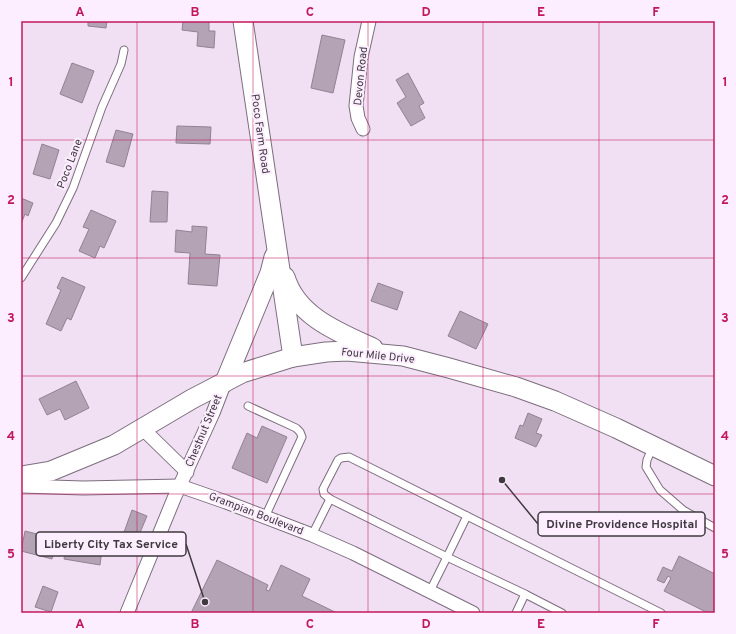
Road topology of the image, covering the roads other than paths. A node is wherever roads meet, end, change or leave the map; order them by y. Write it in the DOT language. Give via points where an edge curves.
graph roads {
  1 [pos="244,21"];
  2 [pos="369,21"];
  3 [pos="124,50"];
  4 [pos="363,129"];
  5 [pos="276,247"];
  6 [pos="21,278"];
  7 [pos="386,354"];
  8 [pos="293,357"];
  9 [pos="225,382"];
  10 [pos="248,406"];
  11 [pos="142,428"];
  12 [pos="654,445"];
  13 [pos="187,472"];
  14 [pos="21,476"];
  15 [pos="715,476"];
  16 [pos="21,486"];
  17 [pos="180,486"];
  18 [pos="330,499"];
  19 [pos="467,516"];
  20 [pos="265,517"];
  21 [pos="715,528"];
  22 [pos="312,535"];
  23 [pos="447,557"];
  24 [pos="430,591"];
  25 [pos="525,594"];
  26 [pos="126,613"];
  27 [pos="473,613"];
  28 [pos="516,613"];
  29 [pos="562,613"];
  30 [pos="661,613"];
  1 -- 5 [label="street, Poco Farm Road"];
  2 -- 4 [label="street, Devon Road" via="361,57 356,106"];
  3 -- 6 [label="lane, Poco Lane" via="74,188 56,223"];
  5 -- 7 [label="street" via="286,281 304,308 332,329"];
  5 -- 8 [label="street"];
  5 -- 9 [label="street, Chestnut Street" via="270,273"];
  7 -- 8 [label="street, Four Mile Drive" via="347,351"];
  7 -- 12 [label="street, Four Mile Drive" via="411,358 516,387 555,401"];
  8 -- 9 [label="street, Four Mile Drive" via="242,373"];
  9 -- 11 [label="street, Four Mile Drive"];
  9 -- 13 [label="street, Chestnut Street"];
  10 -- 20 [label="lane" via="296,428 302,437"];
  11 -- 13 [label="street"];
  11 -- 14 [label="street, Four Mile Drive" via="114,445 65,466"];
  12 -- 15 [label="street, Four Mile Drive"];
  12 -- 21 [label="lane" via="646,467 660,490 683,510"];
  13 -- 17 [label="street, Chestnut Street"];
  16 -- 17 [label="street, Grampian Boulevard"];
  17 -- 20 [label="street, Grampian Boulevard"];
  17 -- 26 [label="street, Chestnut Street"];
  18 -- 19 [label="lane" via="324,494 323,489 338,460 349,457"];
  18 -- 22 [label="lane"];
  18 -- 23 [label="lane"];
  19 -- 23 [label="lane"];
  19 -- 30 [label="lane"];
  20 -- 22 [label="street, Grampian Boulevard"];
  22 -- 24 [label="street, Grampian Boulevard"];
  23 -- 24 [label="lane"];
  23 -- 25 [label="lane"];
  24 -- 27 [label="street, Grampian Boulevard"];
  25 -- 28 [label="lane"];
  25 -- 29 [label="lane"];
}
